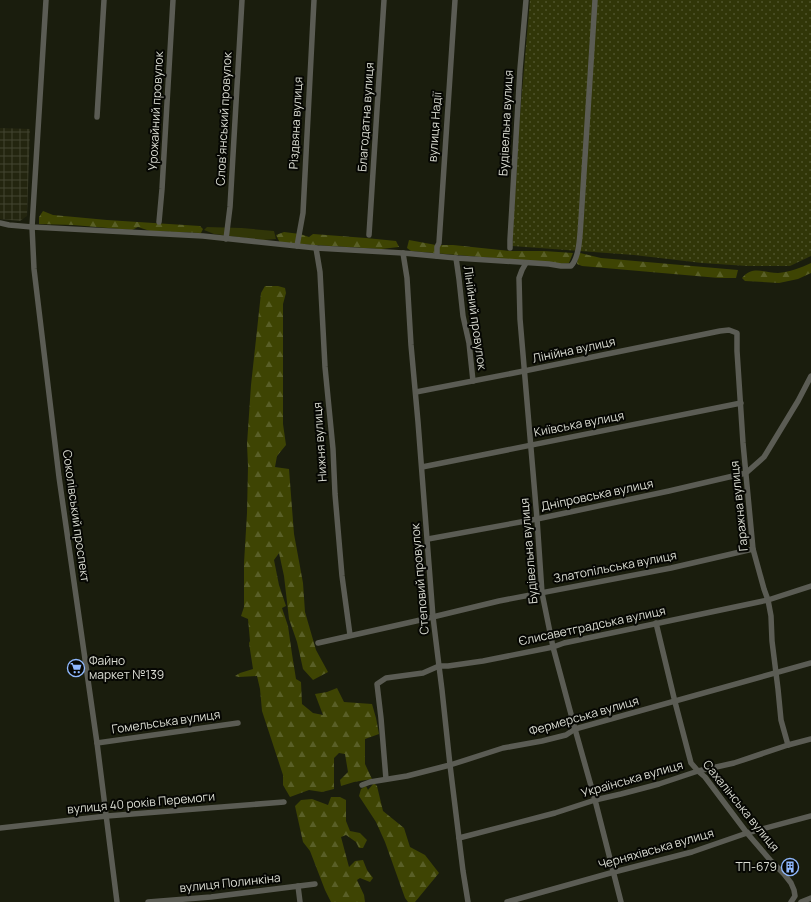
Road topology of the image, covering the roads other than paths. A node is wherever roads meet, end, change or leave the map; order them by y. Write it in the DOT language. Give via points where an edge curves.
graph roads {
  1 [pos="46,0"];
  2 [pos="104,0"];
  3 [pos="173,0"];
  4 [pos="242,0"];
  5 [pos="314,0"];
  6 [pos="384,0"];
  7 [pos="455,0"];
  8 [pos="526,0"];
  9 [pos="595,0"];
  10 [pos="97,117"];
  11 [pos="160,222"];
  12 [pos="0,223"];
  13 [pos="32,227"];
  14 [pos="369,235"];
  15 [pos="226,238"];
  16 [pos="298,246"];
  17 [pos="316,248"];
  18 [pos="510,248"];
  19 [pos="403,253"];
  20 [pos="437,256"];
  21 [pos="456,258"];
  22 [pos="526,263"];
  23 [pos="737,333"];
  24 [pos="524,372"];
  25 [pos="811,376"];
  26 [pos="473,381"];
  27 [pos="416,392"];
  28 [pos="741,403"];
  29 [pos="531,445"];
  30 [pos="422,467"];
  31 [pos="746,473"];
  32 [pos="537,519"];
  33 [pos="428,539"];
  34 [pos="753,549"];
  35 [pos="811,586"];
  36 [pos="542,593"];
  37 [pos="768,600"];
  38 [pos="433,617"];
  39 [pos="656,624"];
  40 [pos="350,635"];
  41 [pos="318,643"];
  42 [pos="553,647"];
  43 [pos="811,663"];
  44 [pos="439,666"];
  45 [pos="776,674"];
  46 [pos="675,702"];
  47 [pos="238,723"];
  48 [pos="575,729"];
  49 [pos="811,739"];
  50 [pos="97,743"];
  51 [pos="788,745"];
  52 [pos="450,765"];
  53 [pos="698,771"];
  54 [pos="386,779"];
  55 [pos="362,785"];
  56 [pos="595,800"];
  57 [pos="284,802"];
  58 [pos="107,816"];
  59 [pos="811,816"];
  60 [pos="0,828"];
  61 [pos="747,833"];
  62 [pos="459,838"];
  63 [pos="614,872"];
  64 [pos="315,884"];
  65 [pos="298,886"];
  66 [pos="811,898"];
  67 [pos="212,899"];
  68 [pos="117,902"];
  69 [pos="148,902"];
  70 [pos="300,902"];
  71 [pos="468,902"];
  72 [pos="507,902"];
  73 [pos="621,902"];
  74 [pos="791,902"];
  75 [pos="801,902"];
  1 -- 13 [label="street, Соколівський проспект"];
  2 -- 10 [label="street"];
  3 -- 11 [label="street, Урожайний провулок"];
  4 -- 15 [label="street, Словʼянський провулок"];
  5 -- 16 [label="street, Різдвяна вулиця" via="303,213"];
  6 -- 14 [label="street, Благодатна вулиця"];
  7 -- 20 [label="street, вулиця Надії"];
  8 -- 18 [label="street, Будівельна вулиця"];
  9 -- 22 [label="street" via="578,248 571,266"];
  12 -- 13 [label="street"];
  13 -- 15 [label="street"];
  13 -- 50 [label="street, Соколівський проспект" via="34,269 59,477"];
  15 -- 16 [label="street"];
  16 -- 17 [label="street"];
  17 -- 19 [label="street"];
  17 -- 40 [label="street, Нижня вулиця" via="320,272 342,576"];
  19 -- 20 [label="street"];
  19 -- 27 [label="street, Степовий провулок"];
  20 -- 21 [label="street"];
  21 -- 22 [label="street"];
  21 -- 26 [label="street, Лінійний провулок"];
  22 -- 24 [label="street, Будівельна вулиця" via="520,278"];
  23 -- 24 [label="street, Лінійна вулиця" via="729,330 720,331"];
  23 -- 28 [label="street, Гаражна вулиця"];
  24 -- 26 [label="street, Лінійна вулиця"];
  24 -- 29 [label="street, Будівельна вулиця"];
  25 -- 31 [label="street" via="764,457"];
  26 -- 27 [label="street, Лінійна вулиця"];
  27 -- 30 [label="street, Степовий провулок"];
  28 -- 29 [label="street, Київська вулиця"];
  28 -- 31 [label="street, Гаражна вулиця"];
  29 -- 30 [label="street, Київська вулиця"];
  29 -- 32 [label="street, Будівельна вулиця"];
  30 -- 33 [label="street, Степовий провулок"];
  31 -- 32 [label="street, Дніпровська вулиця"];
  31 -- 34 [label="street, Гаражна вулиця"];
  32 -- 33 [label="street, Дніпровська вулиця"];
  32 -- 36 [label="street, Будівельна вулиця"];
  33 -- 38 [label="street, Степовий провулок"];
  34 -- 36 [label="street, Златопільська вулиця"];
  34 -- 37 [label="street, Гаражна вулиця"];
  35 -- 37 [label="street, Єлисаветградська вулиця"];
  36 -- 38 [label="street, Златопільська вулиця"];
  36 -- 42 [label="street, Будівельна вулиця"];
  37 -- 39 [label="street, Єлисаветградська вулиця"];
  37 -- 45 [label="street, Гаражна вулиця"];
  38 -- 40 [label="street, Златопільська вулиця"];
  38 -- 44 [label="street, Степовий провулок"];
  39 -- 42 [label="street, Єлисаветградська вулиця"];
  39 -- 46 [label="street, Сахалінська вулиця"];
  40 -- 41 [label="street, Златопільська вулиця"];
  42 -- 44 [label="street, Єлисаветградська вулиця" via="483,661"];
  42 -- 48 [label="street, Будівельна вулиця"];
  43 -- 45 [label="street, Фермерська вулиця"];
  44 -- 52 [label="street, Степовий провулок"];
  44 -- 54 [label="street, Єлисаветградська вулиця" via="423,673 386,678 377,684"];
  45 -- 46 [label="street, Фермерська вулиця"];
  45 -- 51 [label="street, Гаражна вулиця" via="781,720"];
  46 -- 48 [label="street, Фермерська вулиця"];
  46 -- 53 [label="street, Сахалінська вулиця" via="691,763"];
  47 -- 50 [label="street, Гомельська вулиця"];
  48 -- 52 [label="street, Фермерська вулиця" via="566,735 503,748"];
  48 -- 56 [label="street, Будівельна вулиця"];
  49 -- 51 [label="street, Українська вулиця"];
  50 -- 58 [label="street, Соколівський проспект"];
  51 -- 53 [label="street, Українська вулиця"];
  52 -- 54 [label="street, Фермерська вулиця"];
  52 -- 62 [label="street, Степовий провулок"];
  53 -- 56 [label="street, Українська вулиця"];
  53 -- 61 [label="street, Сахалінська вулиця"];
  54 -- 55 [label="street, Фермерська вулиця"];
  56 -- 62 [label="street, Українська вулиця" via="555,814"];
  56 -- 63 [label="street, Будівельна вулиця"];
  57 -- 58 [label="street, вулиця 40 років Перемоги"];
  58 -- 60 [label="street, вулиця 40 років Перемоги"];
  58 -- 68 [label="street, Соколівський проспект"];
  59 -- 61 [label="street, Черняхівська вулиця"];
  61 -- 63 [label="street, Черняхівська вулиця" via="692,852"];
  61 -- 74 [label="street, Сахалінська вулиця" via="791,883 794,890"];
  62 -- 71 [label="street, Степовий провулок"];
  63 -- 72 [label="street, Черняхівська вулиця"];
  63 -- 73 [label="street, Будівельна вулиця"];
  64 -- 65 [label="street, вулиця Полинкіна"];
  65 -- 67 [label="street, вулиця Полинкіна"];
  65 -- 70 [label="street"];
  66 -- 75 [label="street"];
  67 -- 69 [label="street, вулиця Полинкіна"];
}
